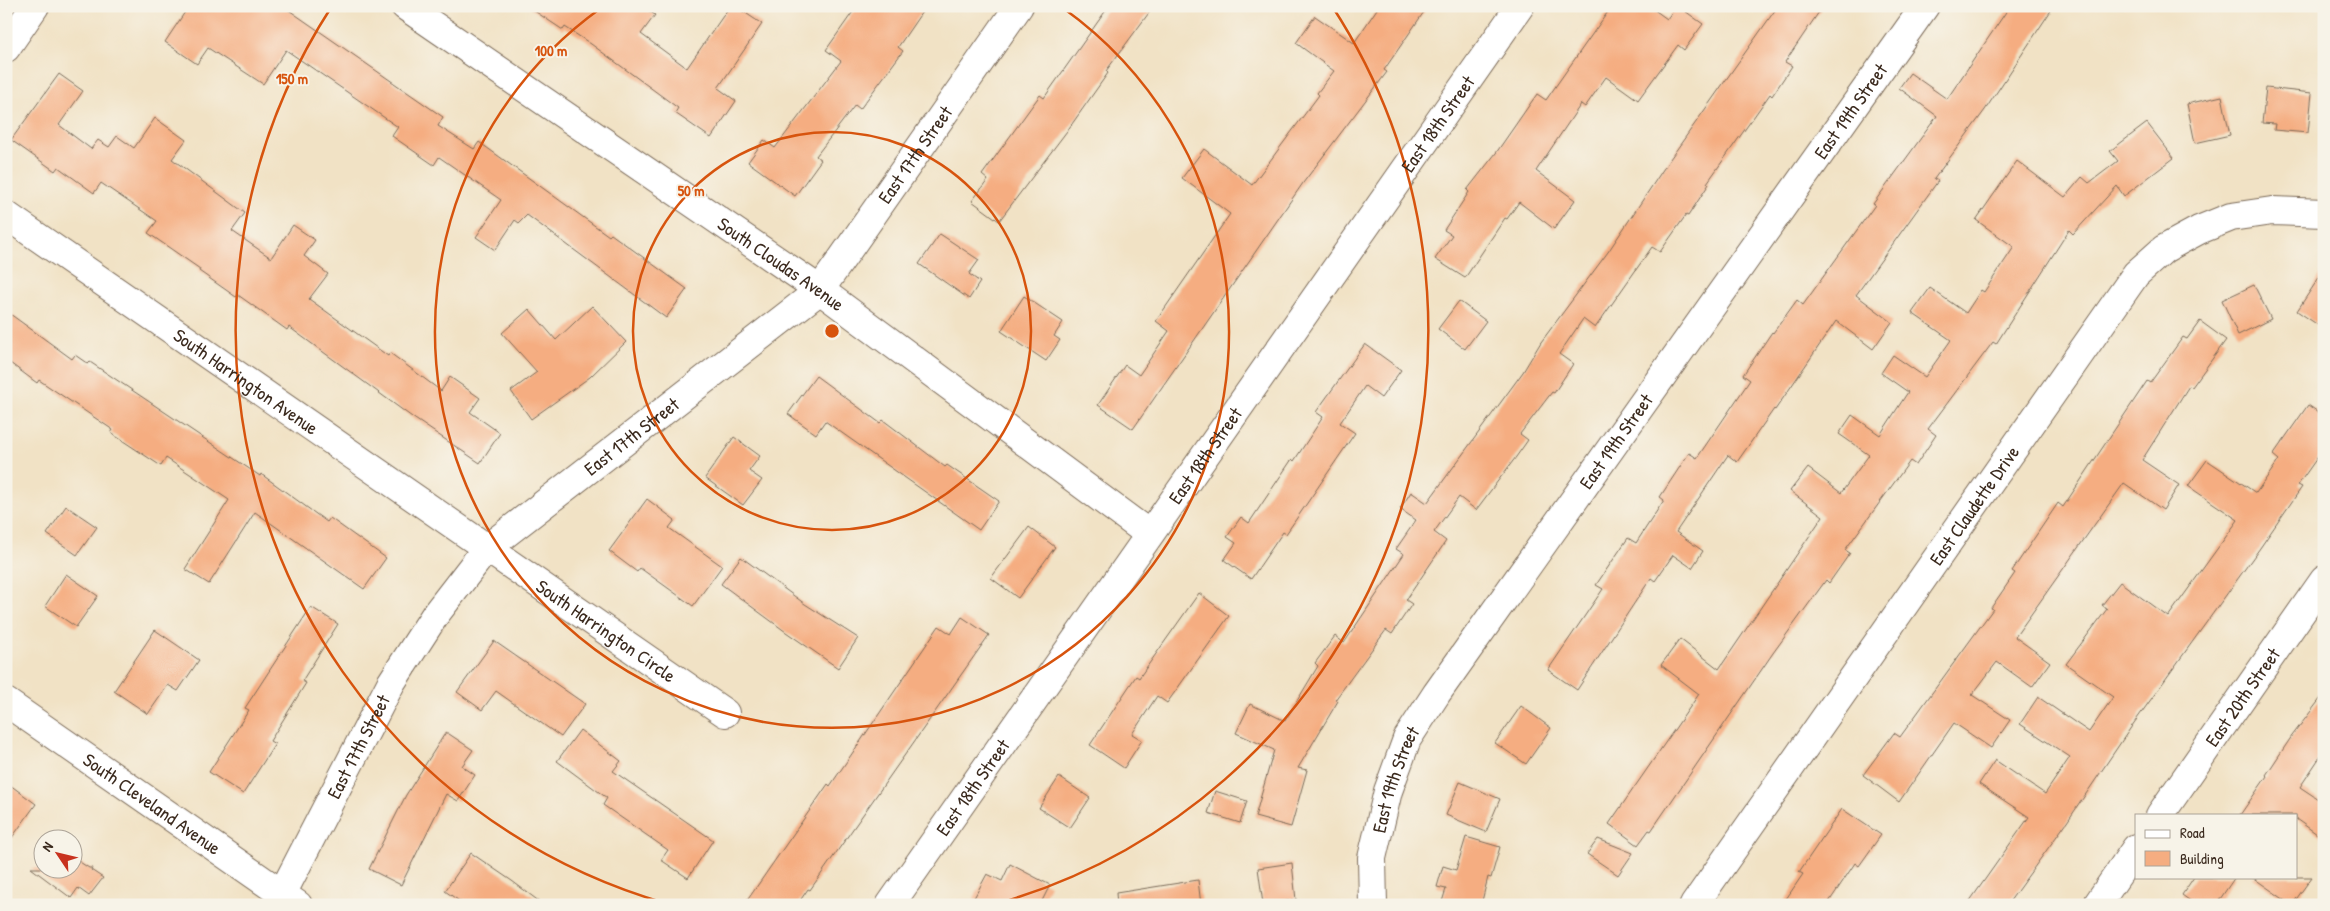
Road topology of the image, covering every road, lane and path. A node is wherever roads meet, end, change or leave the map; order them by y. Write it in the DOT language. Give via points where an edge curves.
graph roads {
  1 [pos="35,6"];
  2 [pos="405,6"];
  3 [pos="1019,6"];
  4 [pos="1520,6"];
  5 [pos="1925,6"];
  6 [pos="6,48"];
  7 [pos="2324,213"];
  8 [pos="6,215"];
  9 [pos="820,290"];
  10 [pos="1149,534"];
  11 [pos="486,548"];
  12 [pos="2324,580"];
  13 [pos="6,702"];
  14 [pos="725,713"];
  15 [pos="2161,814"];
  16 [pos="2135,849"];
  17 [pos="290,899"];
  18 [pos="890,905"];
  19 [pos="1374,905"];
  20 [pos="1694,905"];
  21 [pos="2097,905"];
  1 -- 6 [label="street"];
  2 -- 9 [label="street, South Cloudas Avenue"];
  3 -- 9 [label="street, East 17th Street"];
  4 -- 10 [label="street, East 18th Street"];
  5 -- 19 [label="street, East 19th Street" via="1407,739 1388,791 1372,858"];
  7 -- 20 [label="street, East Claudette Drive" via="2272,212 2231,217 2164,250 2136,274"];
  8 -- 11 [label="street, South Harrington Avenue"];
  9 -- 10 [label="street, South Cloudas Avenue"];
  9 -- 11 [label="street, East 17th Street"];
  10 -- 18 [label="street, East 18th Street"];
  11 -- 14 [label="street, South Harrington Circle"];
  11 -- 17 [label="street, East 17th Street" via="435,615 391,684"];
  12 -- 15 [label="street, East 20th Street"];
  13 -- 17 [label="street, South Cleveland Avenue"];
  16 -- 21 [label="street"];
}
